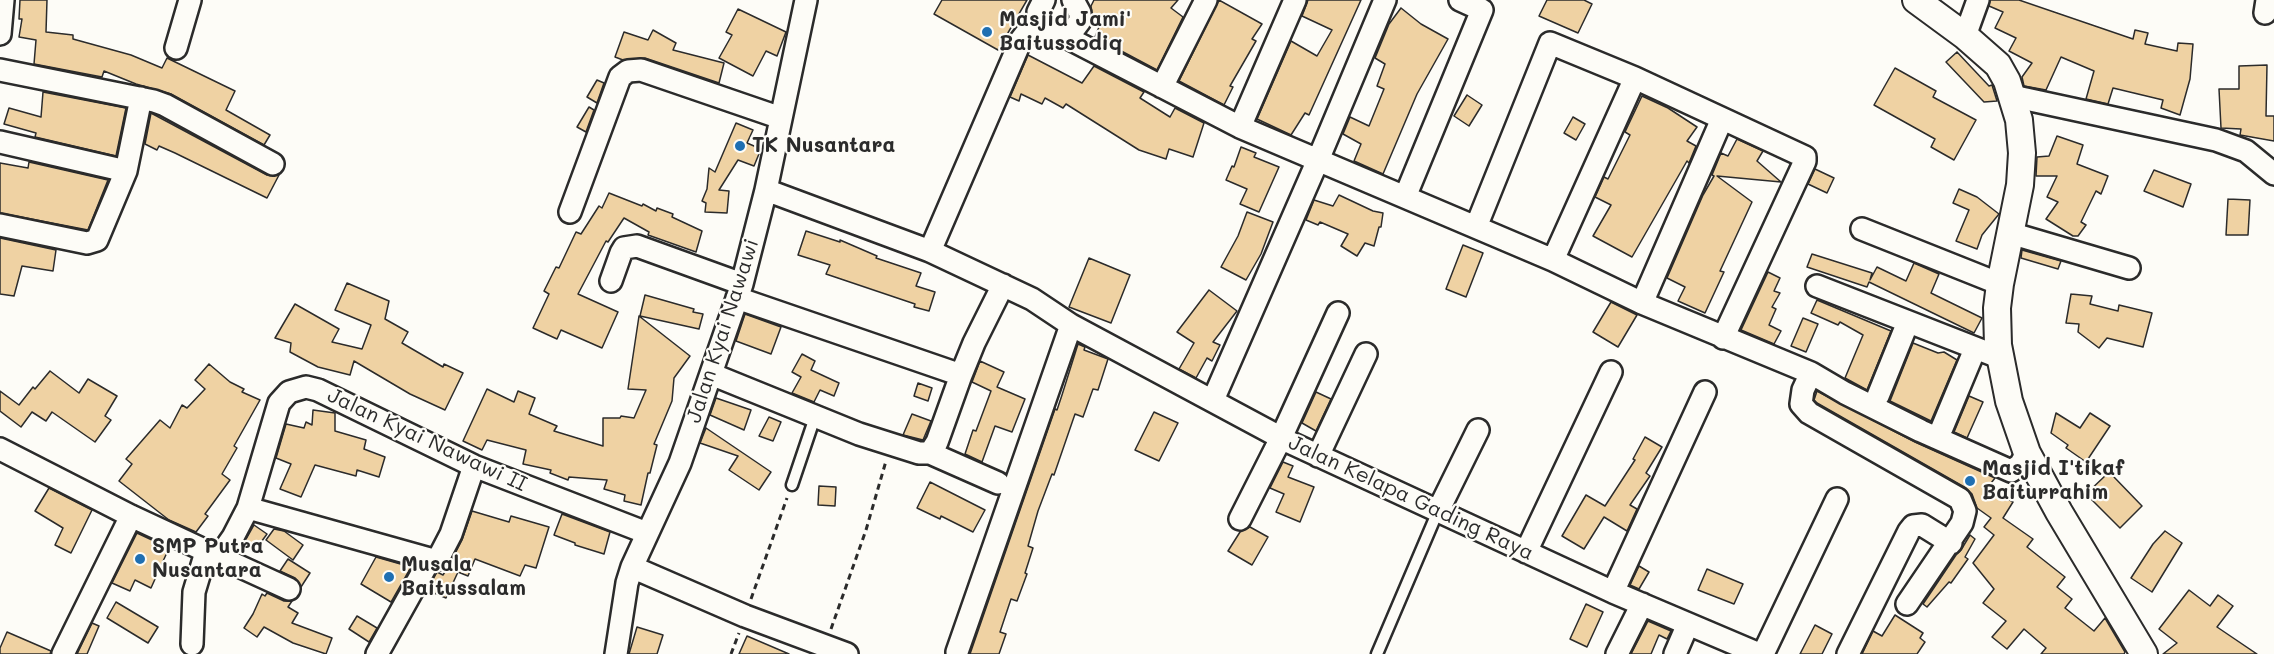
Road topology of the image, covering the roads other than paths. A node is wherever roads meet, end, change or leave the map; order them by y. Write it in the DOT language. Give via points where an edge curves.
graph roads {
  1 [pos="3,0"];
  2 [pos="190,0"];
  3 [pos="806,0"];
  4 [pos="1206,0"];
  5 [pos="1295,0"];
  6 [pos="1385,0"];
  7 [pos="1460,0"];
  8 [pos="1916,0"];
  9 [pos="1978,0"];
  10 [pos="1078,2"];
  11 [pos="1041,9"];
  12 [pos="0,34"];
  13 [pos="1064,36"];
  14 [pos="1965,36"];
  15 [pos="176,48"];
  16 [pos="0,70"];
  17 [pos="1635,78"];
  18 [pos="1162,87"];
  19 [pos="2012,96"];
  20 [pos="141,98"];
  21 [pos="781,118"];
  22 [pos="1722,119"];
  23 [pos="1240,127"];
  24 [pos="0,142"];
  25 [pos="1318,160"];
  26 [pos="273,164"];
  27 [pos="126,171"];
  28 [pos="2274,174"];
  29 [pos="766,190"];
  30 [pos="1405,197"];
  31 [pos="570,212"];
  32 [pos="0,225"];
  33 [pos="1476,227"];
  34 [pos="1862,229"];
  35 [pos="2010,233"];
  36 [pos="930,251"];
  37 [pos="1553,260"];
  38 [pos="2129,268"];
  39 [pos="611,281"];
  40 [pos="2000,284"];
  41 [pos="1003,285"];
  42 [pos="1817,286"];
  43 [pos="740,291"];
  44 [pos="1642,303"];
  45 [pos="1338,313"];
  46 [pos="1908,322"];
  47 [pos="1071,325"];
  48 [pos="1724,338"];
  49 [pos="1975,349"];
  50 [pos="1366,354"];
  51 [pos="2001,358"];
  52 [pos="1611,372"];
  53 [pos="1811,373"];
  54 [pos="711,375"];
  55 [pos="961,375"];
  56 [pos="1705,392"];
  57 [pos="1878,396"];
  58 [pos="1213,400"];
  59 [pos="815,417"];
  60 [pos="1942,428"];
  61 [pos="1478,429"];
  62 [pos="1281,438"];
  63 [pos="0,448"];
  64 [pos="930,453"];
  65 [pos="2027,453"];
  66 [pos="1318,456"];
  67 [pos="474,466"];
  68 [pos="998,483"];
  69 [pos="792,485"];
  70 [pos="1837,499"];
  71 [pos="248,508"];
  72 [pos="1438,511"];
  73 [pos="131,516"];
  74 [pos="1240,519"];
  75 [pos="647,533"];
  76 [pos="1951,543"];
  77 [pos="1526,552"];
  78 [pos="212,554"];
  79 [pos="430,559"];
  80 [pos="632,567"];
  81 [pos="289,589"];
  82 [pos="1613,592"];
  83 [pos="1642,604"];
  84 [pos="1907,604"];
  85 [pos="1688,624"];
  86 [pos="192,644"];
  87 [pos="957,652"];
  88 [pos="1756,653"];
  89 [pos="63,654"];
  90 [pos="376,654"];
  91 [pos="616,654"];
  92 [pos="847,654"];
  93 [pos="1377,654"];
  94 [pos="1617,654"];
  95 [pos="1675,654"];
  96 [pos="1848,654"];
  97 [pos="2144,654"];
  1 -- 12 [label="street"];
  2 -- 15 [label="street"];
  3 -- 21 [label="street, Jalan Kyai Nawawi"];
  4 -- 18 [label="street"];
  5 -- 23 [label="street"];
  6 -- 25 [label="street"];
  7 -- 30 [label="street" via="1482,10"];
  8 -- 14 [label="street"];
  9 -- 14 [label="street"];
  10 -- 13 [label="street" via="1080,21"];
  11 -- 13 [label="street" via="1043,30"];
  11 -- 36 [label="street" via="1021,40"];
  13 -- 18 [label="street"];
  14 -- 19 [label="street" via="1998,65"];
  16 -- 20 [label="street"];
  17 -- 22 [label="street"];
  17 -- 33 [label="street" via="1553,35"];
  17 -- 37 [label="street"];
  18 -- 23 [label="street"];
  19 -- 28 [label="street" via="2216,140 2246,151"];
  19 -- 35 [label="street" via="2022,153"];
  20 -- 26 [label="street" via="165,105"];
  20 -- 27 [label="street"];
  21 -- 29 [label="street, Jalan Kyai Nawawi"];
  21 -- 31 [label="street" via="641,70 628,71 620,77"];
  22 -- 44 [label="street"];
  22 -- 48 [label="street" via="1802,154 1805,161"];
  23 -- 25 [label="street"];
  24 -- 27 [label="street"];
  25 -- 30 [label="street"];
  25 -- 58 [label="street"];
  27 -- 32 [label="street" via="95,243"];
  29 -- 36 [label="street, Jalan Kelapa Gading Raya"];
  29 -- 43 [label="street, Jalan Kyai Nawawi"];
  30 -- 33 [label="street"];
  33 -- 37 [label="street"];
  34 -- 40 [label="street"];
  35 -- 38 [label="street"];
  35 -- 40 [label="street"];
  36 -- 41 [label="street, Jalan Kelapa Gading Raya"];
  37 -- 44 [label="street"];
  39 -- 43 [label="street" via="624,248 637,246"];
  40 -- 51 [label="street" via="1997,326"];
  41 -- 47 [label="street, Jalan Kelapa Gading Raya"];
  41 -- 55 [label="street"];
  42 -- 46 [label="street"];
  43 -- 54 [label="street, Jalan Kyai Nawawi"];
  43 -- 55 [label="street"];
  44 -- 48 [label="street"];
  45 -- 62 [label="street"];
  46 -- 49 [label="street"];
  46 -- 57 [label="street"];
  47 -- 58 [label="street, Jalan Kelapa Gading Raya"];
  47 -- 87 [label="street"];
  48 -- 53 [label="street"];
  49 -- 51 [label="street"];
  49 -- 60 [label="street"];
  50 -- 66 [label="street"];
  51 -- 65 [label="street" via="2009,401"];
  52 -- 77 [label="street"];
  53 -- 65 [label="street" via="1921,431 2012,471"];
  53 -- 76 [label="street" via="1801,404 1809,413 1960,499 1965,511"];
  54 -- 59 [label="street"];
  54 -- 75 [label="street, Jalan Kyai Nawawi" via="680,463"];
  55 -- 64 [label="street"];
  56 -- 82 [label="street"];
  58 -- 62 [label="street, Jalan Kelapa Gading Raya"];
  59 -- 64 [label="street" via="891,445"];
  59 -- 69 [label="lane"];
  61 -- 72 [label="street"];
  62 -- 66 [label="street, Jalan Kelapa Gading Raya"];
  62 -- 74 [label="street"];
  63 -- 73 [label="street"];
  64 -- 68 [label="street"];
  65 -- 97 [label="street"];
  66 -- 72 [label="street, Jalan Kelapa Gading Raya"];
  67 -- 71 [label="street, Jalan Kyai Nawawi II" via="318,390 296,388 279,403"];
  67 -- 75 [label="street, Jalan Kyai Nawawi II"];
  67 -- 79 [label="street" via="446,547 438,559"];
  70 -- 88 [label="street"];
  71 -- 78 [label="street, Jalan Kyai Nawawi II" via="233,537"];
  71 -- 79 [label="street"];
  72 -- 77 [label="street, Jalan Kelapa Gading Raya"];
  72 -- 93 [label="lane"];
  73 -- 78 [label="street"];
  73 -- 89 [label="street"];
  75 -- 80 [label="street, Jalan Kyai Nawawi"];
  76 -- 84 [label="street"];
  76 -- 96 [label="street" via="1922,525 1913,526"];
  77 -- 82 [label="street, Jalan Kelapa Gading Raya"];
  78 -- 81 [label="street"];
  78 -- 86 [label="street, Jalan Kyai Nawawi II" via="194,592"];
  79 -- 90 [label="street"];
  80 -- 91 [label="street, Jalan Kyai Nawawi"];
  80 -- 92 [label="street"];
  82 -- 83 [label="street, Jalan Kelapa Gading Raya"];
  83 -- 85 [label="street, Jalan Kelapa Gading Raya"];
  83 -- 94 [label="street"];
  85 -- 88 [label="street, Jalan Kelapa Gading Raya"];
  85 -- 95 [label="street"];
}
